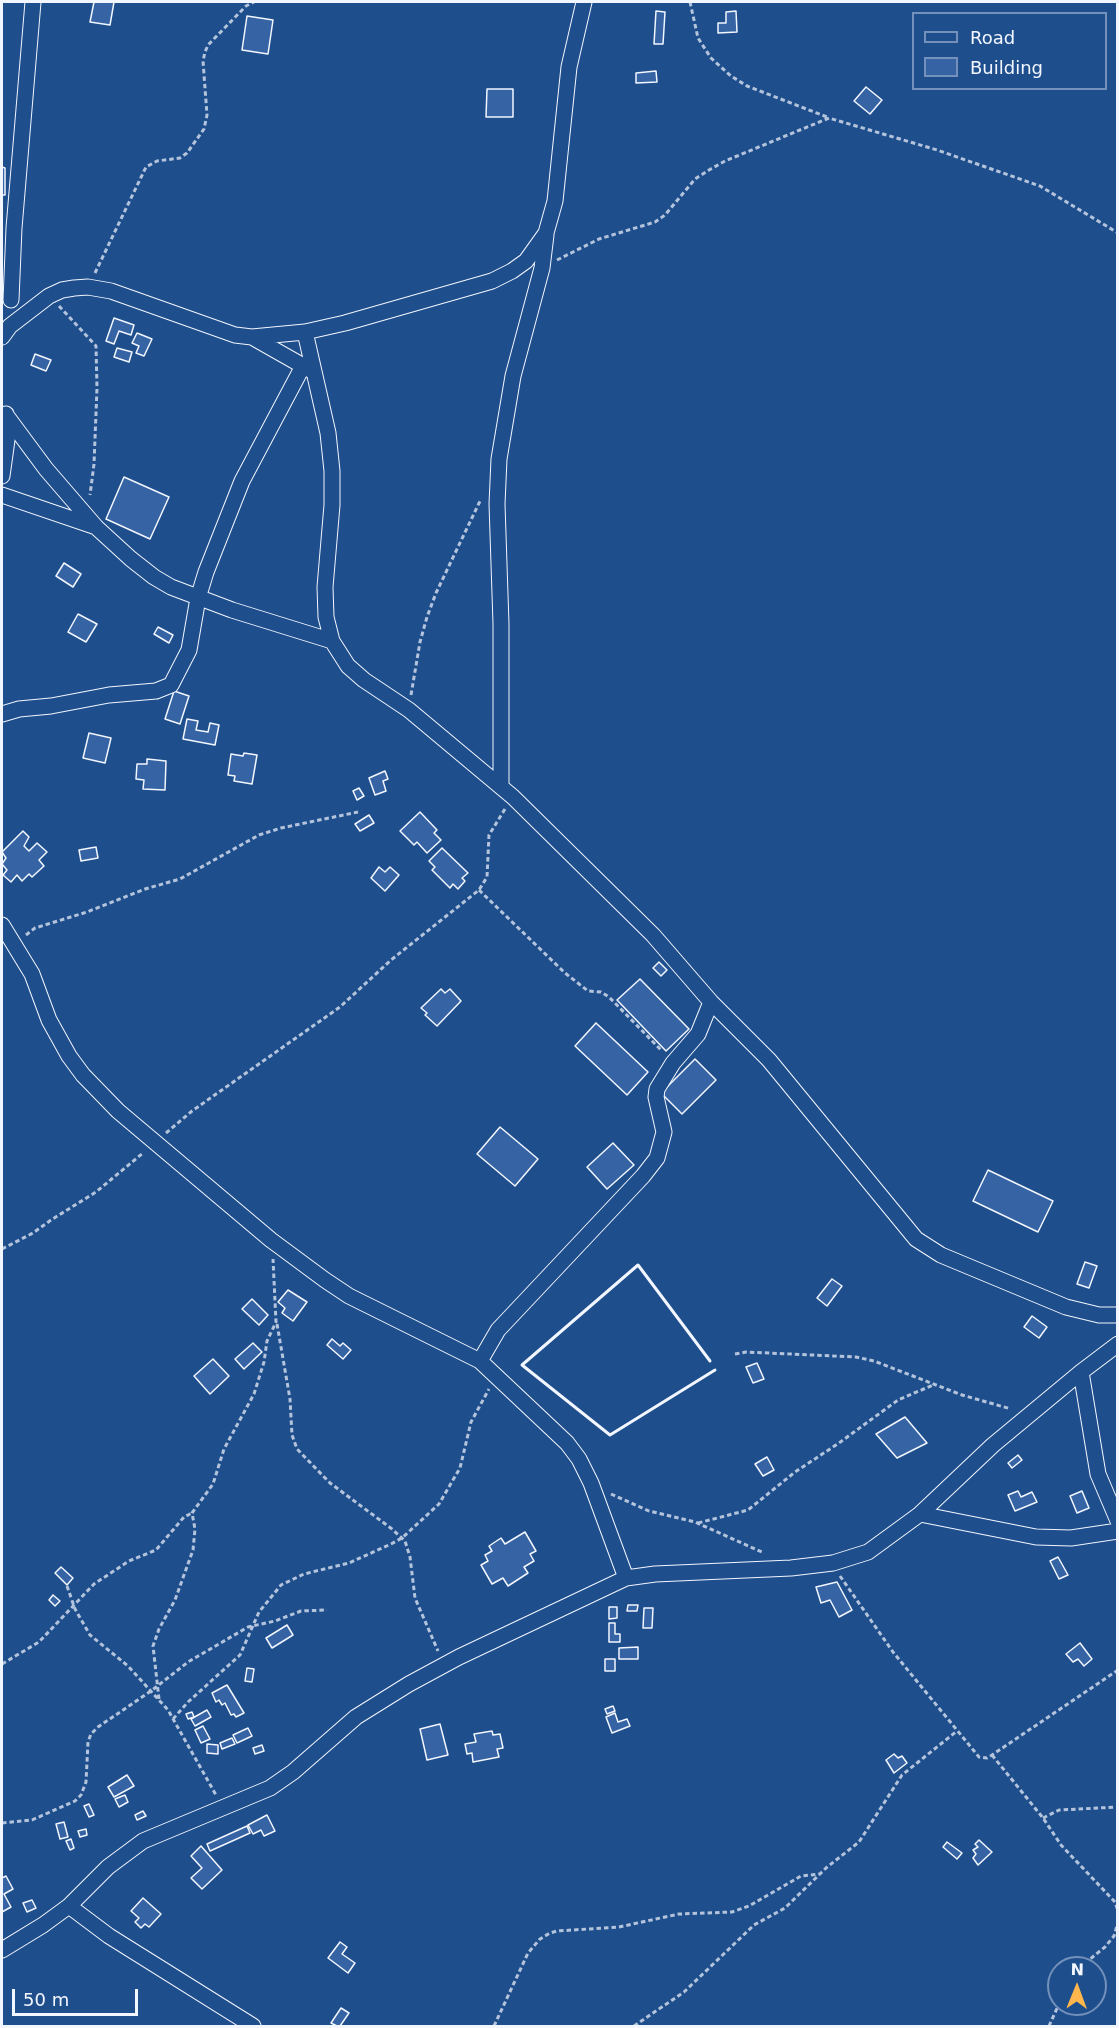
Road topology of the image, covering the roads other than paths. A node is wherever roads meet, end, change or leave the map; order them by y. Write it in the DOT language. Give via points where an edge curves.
graph roads {
  1 [pos="33,2"];
  2 [pos="584,2"];
  3 [pos="546,233"];
  4 [pos="2,284"];
  5 [pos="11,300"];
  6 [pos="6,331"];
  7 [pos="305,332"];
  8 [pos="252,337"];
  9 [pos="309,370"];
  10 [pos="4,411"];
  11 [pos="2,476"];
  12 [pos="2,495"];
  13 [pos="92,521"];
  14 [pos="198,598"];
  15 [pos="332,641"];
  16 [pos="2,714"];
  17 [pos="507,792"];
  18 [pos="2,925"];
  19 [pos="711,1002"];
  20 [pos="1118,1315"];
  21 [pos="1118,1344"];
  22 [pos="480,1361"];
  23 [pos="1081,1372"];
  24 [pos="920,1514"];
  25 [pos="1118,1521"];
  26 [pos="1118,1531"];
  27 [pos="626,1578"];
  28 [pos="69,1906"];
  29 [pos="2,1950"];
  30 [pos="253,2026"];
  1 -- 5 [label="street"];
  2 -- 3 [label="street" via="569,67 555,201"];
  3 -- 7 [label="street" via="526,261 492,281"];
  3 -- 17 [label="street" via="542,268 515,363 499,459 497,504"];
  4 -- 5 [label="street"];
  5 -- 6 [label="street"];
  6 -- 8 [label="street" via="49,296 88,287 111,291 235,335"];
  7 -- 8 [label="street"];
  7 -- 9 [label="street"];
  8 -- 9 [label="street"];
  9 -- 14 [label="street" via="242,482"];
  9 -- 15 [label="street" via="328,433 332,471 325,600"];
  10 -- 11 [label="street" via="7,440"];
  10 -- 13 [label="street" via="46,469"];
  12 -- 13 [label="street"];
  13 -- 14 [label="street" via="154,577"];
  14 -- 15 [label="street"];
  14 -- 16 [label="street" via="189,650 171,685"];
  15 -- 17 [label="street" via="356,674 409,710"];
  17 -- 19 [label="street" via="653,935"];
  18 -- 22 [label="street" via="32,974 49,1020 76,1066 118,1111 272,1240 349,1296"];
  19 -- 20 [label="street" via="769,1060 916,1239 941,1255 1066,1307"];
  19 -- 22 [label="street" via="698,1034 657,1089 664,1132 657,1158 498,1330"];
  21 -- 23 [label="street"];
  22 -- 27 [label="street" via="579,1459"];
  23 -- 24 [label="street" via="993,1445"];
  23 -- 25 [label="street" via="1098,1474"];
  24 -- 26 [label="street" via="1036,1537 1071,1538"];
  24 -- 27 [label="street" via="868,1552 824,1564"];
  27 -- 28 [label="street" via="409,1684 356,1717 276,1784 142,1841 108,1867"];
  28 -- 29 [label="street"];
  28 -- 30 [label="street" via="109,1936"];
}
